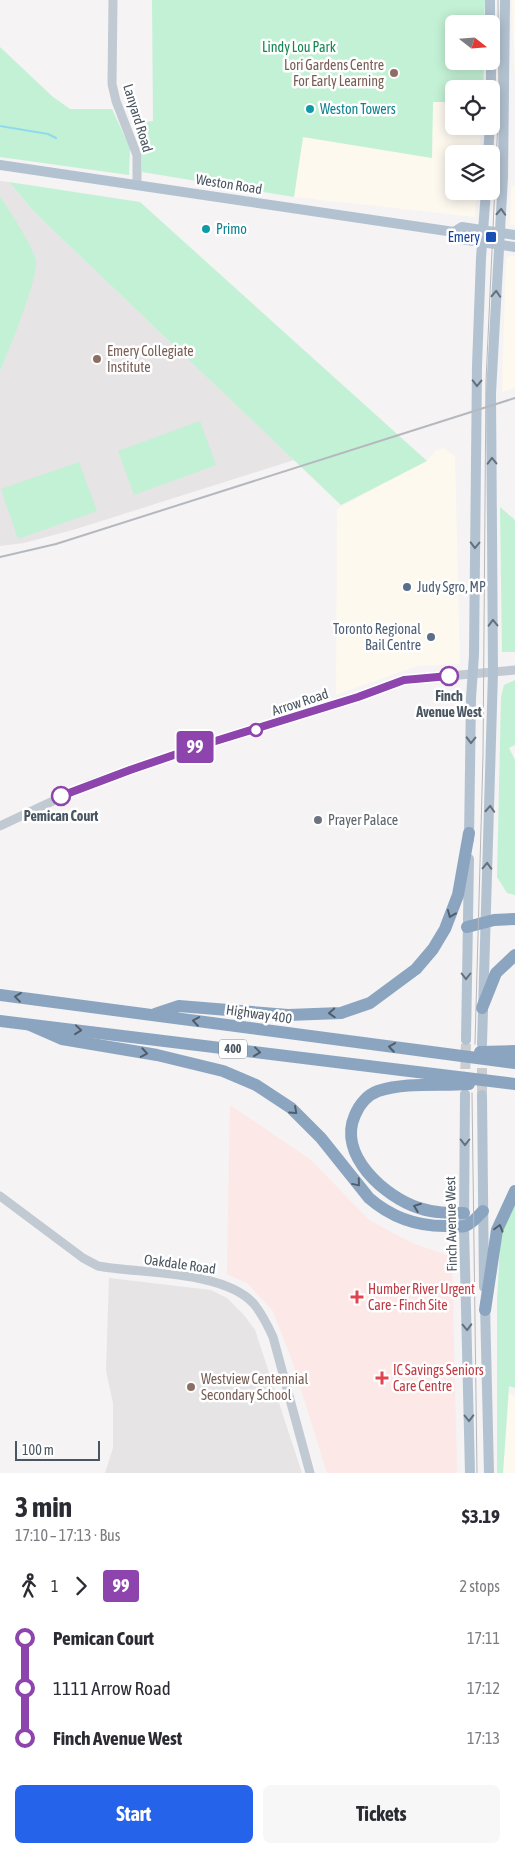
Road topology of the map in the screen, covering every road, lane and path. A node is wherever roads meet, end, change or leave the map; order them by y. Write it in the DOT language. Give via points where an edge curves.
graph roads {
  1 [pos="113,0"];
  2 [pos="490,0"];
  3 [pos="505,0"];
  4 [pos="490,15"];
  5 [pos="0,165"];
  6 [pos="136,184"];
  7 [pos="486,200"];
  8 [pos="484,231"];
  9 [pos="454,232"];
  10 [pos="500,234"];
  11 [pos="515,235"];
  12 [pos="482,242"];
  13 [pos="499,246"];
  14 [pos="515,247"];
  15 [pos="515,670"];
  16 [pos="493,672"];
  17 [pos="473,674"];
  18 [pos="0,826"];
  19 [pos="470,832"];
  20 [pos="515,920"];
  21 [pos="485,922"];
  22 [pos="467,927"];
  23 [pos="515,955"];
  24 [pos="0,995"];
  25 [pos="482,1008"];
  26 [pos="153,1014"];
  27 [pos="0,1021"];
  28 [pos="30,1025"];
  29 [pos="466,1040"];
  30 [pos="482,1044"];
  31 [pos="511,1057"];
  32 [pos="436,1081"];
  33 [pos="509,1083"];
  34 [pos="465,1094"];
  35 [pos="482,1094"];
  36 [pos="515,1191"];
  37 [pos="0,1196"];
  38 [pos="483,1211"];
  39 [pos="464,1212"];
  40 [pos="464,1226"];
  41 [pos="485,1310"];
  42 [pos="310,1473"];
  43 [pos="470,1473"];
  44 [pos="489,1473"];
  1 -- 6 [label="street, Lanyard Road" via="112,84 137,155"];
  2 -- 4 [label="main road"];
  10 -- 3 [label="main road, one-way"];
  5 -- 6 [label="main road, Weston Road"];
  6 -- 9 [label="main road, Weston Road"];
  7 -- 8 [label="main road"];
  8 -- 9 [label="main road, Weston Road" via="462,227"];
  8 -- 10 [label="main road, Weston Road"];
  8 -- 12 [label="main road"];
  9 -- 12 [label="main road, Weston Road" via="460,239"];
  10 -- 11 [label="main road, Weston Road"];
  10 -- 13 [label="main road"];
  12 -- 13 [label="main road, Weston Road"];
  12 -- 17 [label="main road, one-way"];
  13 -- 14 [label="main road, Weston Road"];
  16 -- 13 [label="main road, one-way" via="491,393"];
  15 -- 16 [label="street, Arrow Road"];
  16 -- 17 [label="street, Arrow Road"];
  21 -- 16 [label="main road, one-way"];
  17 -- 18 [label="street, Arrow Road" via="404,680 89,784"];
  17 -- 19 [label="main road, one-way"];
  19 -- 22 [label="main road"];
  19 -- 26 [label="highway, one-way" via="458,895 445,929 416,969 370,1002 341,1012 288,1015 179,1006"];
  20 -- 21 [label="highway"];
  21 -- 22 [label="highway"];
  21 -- 25 [label="main road"];
  22 -- 29 [label="main road, one-way"];
  23 -- 25 [label="highway" via="496,973"];
  26 -- 24 [label="highway, Highway 400 / 400, one-way"];
  25 -- 30 [label="main road"];
  31 -- 26 [label="highway, Highway 400 / 400, one-way" via="440,1053"];
  27 -- 28 [label="highway, 400"];
  28 -- 32 [label="highway, 400, one-way"];
  28 -- 40 [label="highway, one-way" via="62,1039 156,1055 223,1071 256,1085 291,1108 321,1138 378,1206 418,1224"];
  32 -- 33 [label="highway"];
  39 -- 32 [label="highway, one-way" via="436,1213 400,1199 367,1172 357,1159 352,1139 352,1122 360,1105 376,1091"];
  34 -- 39 [label="main road, Finch Avenue West, one-way"];
  35 -- 38 [label="main road"];
  41 -- 36 [label="highway, one-way" via="498,1230"];
  37 -- 42 [label="street, Oakdale Road" via="98,1266 208,1280 253,1302 273,1337"];
  38 -- 40 [label="highway"];
  38 -- 41 [label="main road"];
  39 -- 40 [label="main road, Finch Avenue West"];
  40 -- 43 [label="main road, Finch Avenue West, one-way"];
  41 -- 44 [label="main road"];
}
